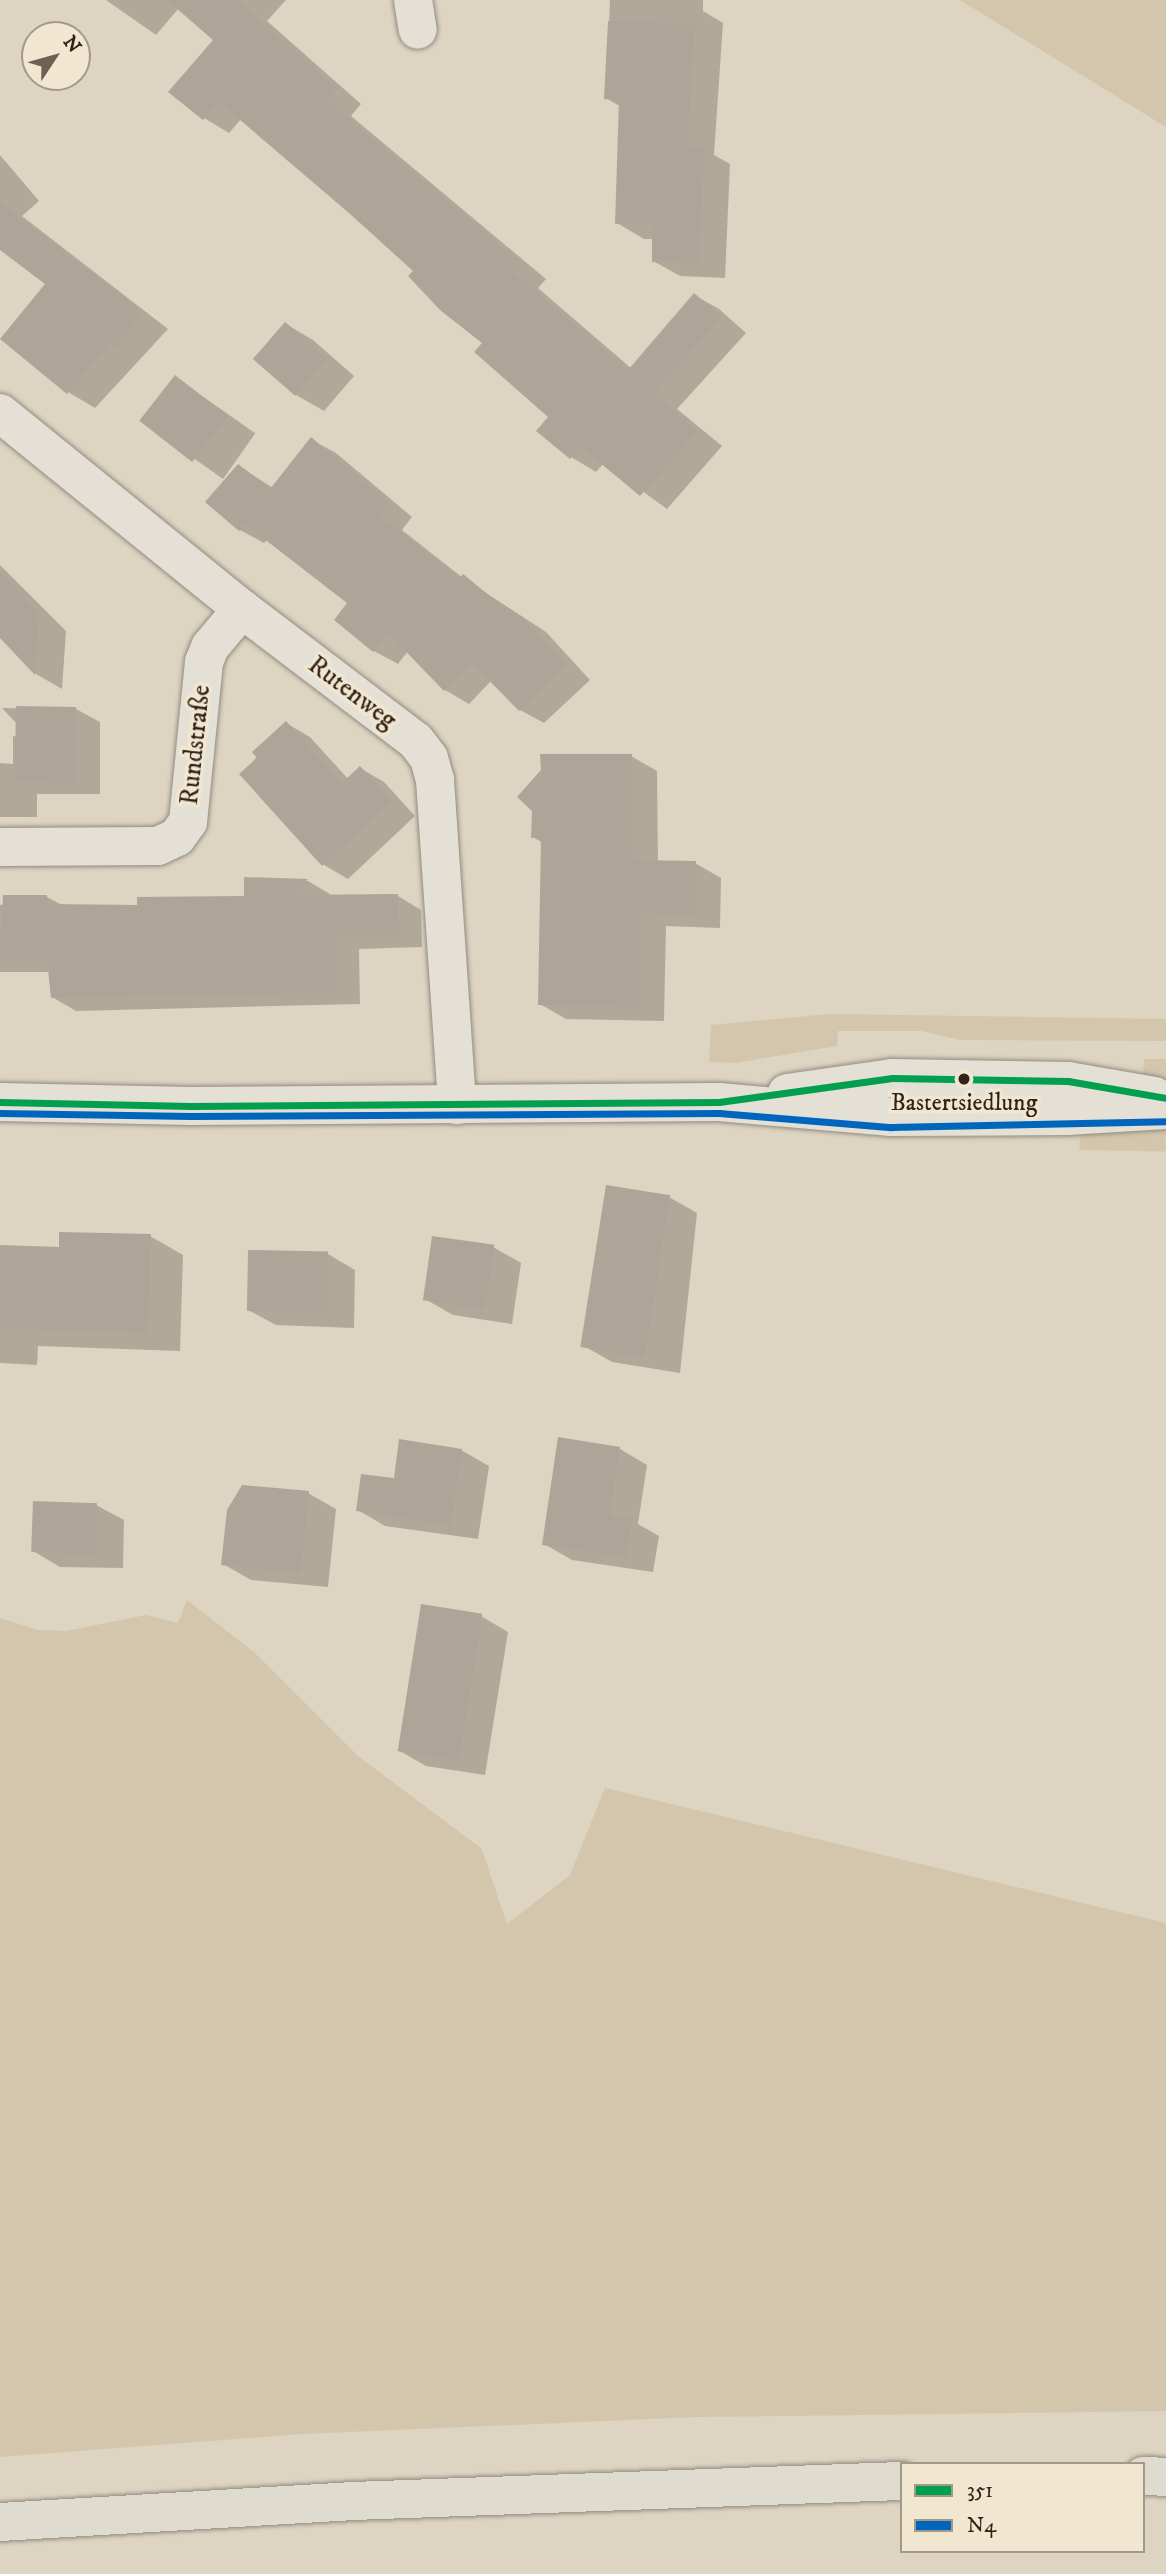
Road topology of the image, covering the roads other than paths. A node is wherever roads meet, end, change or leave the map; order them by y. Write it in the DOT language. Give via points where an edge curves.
graph roads {
  1 [pos="0,413"];
  2 [pos="242,609"];
  3 [pos="0,847"];
  4 [pos="1166,1098"];
  5 [pos="0,1102"];
  6 [pos="719,1102"];
  7 [pos="457,1104"];
  8 [pos="1166,1110"];
  9 [pos="1145,2476"];
  10 [pos="1166,2477"];
  11 [pos="900,2481"];
  12 [pos="0,2522"];
  1 -- 2 [label="street, Rutenweg"];
  2 -- 3 [label="street, Rundstraße" via="210,647 204,662 188,822 177,837 158,846"];
  2 -- 7 [label="street, Rutenweg" via="416,741 429,758 435,780"];
  4 -- 6 [label="street" via="1068,1081 892,1078"];
  5 -- 7 [label="street"];
  6 -- 7 [label="street"];
  6 -- 8 [label="street" via="891,1117 1068,1116"];
  9 -- 10 [label="highway"];
  11 -- 12 [label="highway" via="340,2502"];
}
